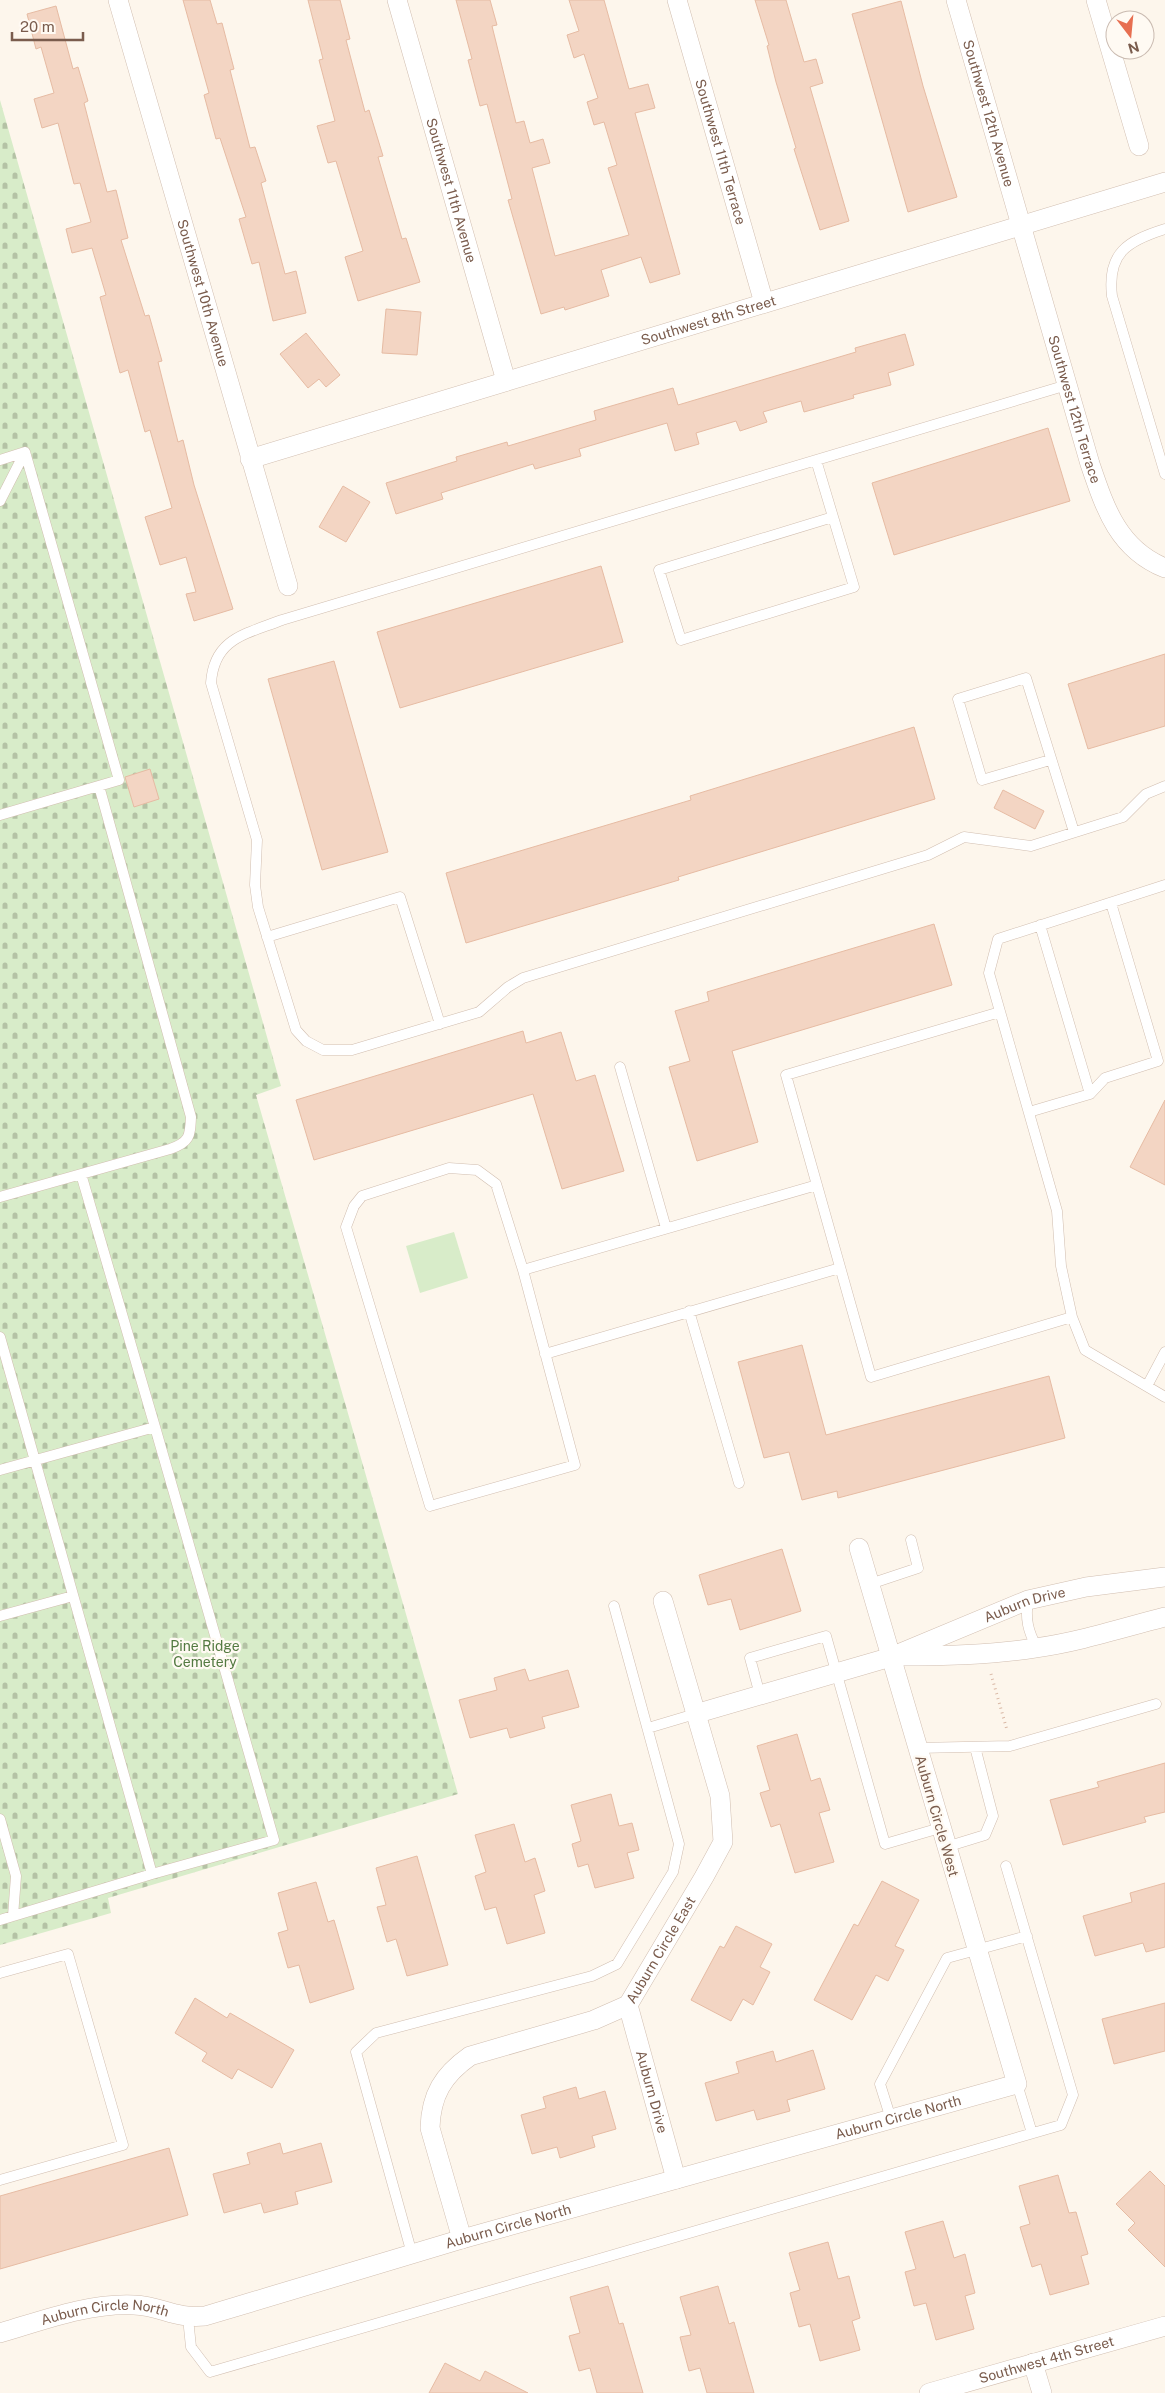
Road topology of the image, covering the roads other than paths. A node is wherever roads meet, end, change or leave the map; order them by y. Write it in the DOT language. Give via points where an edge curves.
graph roads {
  1 [pos="118,0"];
  2 [pos="397,0"];
  3 [pos="677,0"];
  4 [pos="956,0"];
  5 [pos="1096,0"];
  6 [pos="1139,146"];
  7 [pos="1165,182"];
  8 [pos="1021,226"];
  9 [pos="1165,229"];
  10 [pos="764,303"];
  11 [pos="506,381"];
  12 [pos="1067,385"];
  13 [pos="25,452"];
  14 [pos="250,459"];
  15 [pos="0,460"];
  16 [pos="816,460"];
  17 [pos="1165,474"];
  18 [pos="0,501"];
  19 [pos="833,517"];
  20 [pos="1165,568"];
  21 [pos="288,586"];
  22 [pos="1050,760"];
  23 [pos="99,786"];
  24 [pos="1165,786"];
  25 [pos="0,815"];
  26 [pos="1074,832"];
  27 [pos="1165,886"];
  28 [pos="1111,903"];
  29 [pos="1040,925"];
  30 [pos="267,937"];
  31 [pos="1000,1012"];
  32 [pos="440,1024"];
  33 [pos="620,1067"];
  34 [pos="1090,1094"];
  35 [pos="1029,1112"];
  36 [pos="81,1174"];
  37 [pos="817,1185"];
  38 [pos="0,1197"];
  39 [pos="666,1228"];
  40 [pos="840,1268"];
  41 [pos="523,1270"];
  42 [pos="689,1311"];
  43 [pos="1072,1317"];
  44 [pos="0,1337"];
  45 [pos="1165,1352"];
  46 [pos="545,1354"];
  47 [pos="1147,1386"];
  48 [pos="1165,1397"];
  49 [pos="155,1427"];
  50 [pos="35,1460"];
  51 [pos="0,1470"];
  52 [pos="739,1483"];
  53 [pos="911,1540"];
  54 [pos="859,1548"];
  55 [pos="1165,1577"];
  56 [pos="870,1584"];
  57 [pos="73,1596"];
  58 [pos="1028,1600"];
  59 [pos="662,1601"];
  60 [pos="614,1606"];
  61 [pos="0,1616"];
  62 [pos="1165,1617"];
  63 [pos="1037,1648"];
  64 [pos="891,1656"];
  65 [pos="836,1673"];
  66 [pos="760,1695"];
  67 [pos="1156,1704"];
  68 [pos="695,1714"];
  69 [pos="648,1728"];
  70 [pos="975,1747"];
  71 [pos="917,1748"];
  72 [pos="0,1819"];
  73 [pos="940,1828"];
  74 [pos="946,1847"];
  75 [pos="1006,1866"];
  76 [pos="152,1874"];
  77 [pos="13,1916"];
  78 [pos="0,1920"];
  79 [pos="1027,1936"];
  80 [pos="977,1950"];
  81 [pos="0,1973"];
  82 [pos="628,2005"];
  83 [pos="1017,2084"];
  84 [pos="891,2119"];
  85 [pos="1032,2133"];
  86 [pos="676,2178"];
  87 [pos="0,2180"];
  88 [pos="462,2239"];
  89 [pos="412,2254"];
  90 [pos="188,2318"];
  91 [pos="1165,2326"];
  92 [pos="0,2333"];
  93 [pos="1033,2363"];
  94 [pos="929,2393"];
  95 [pos="1042,2393"];
  1 -- 14 [label="street, Southwest 10th Avenue"];
  2 -- 11 [label="street, Southwest 11th Avenue"];
  3 -- 10 [label="street, Southwest 11th Terrace"];
  4 -- 8 [label="street, Southwest 12th Avenue"];
  5 -- 6 [label="street"];
  7 -- 8 [label="street, Southwest 8th Street"];
  8 -- 10 [label="street, Southwest 8th Street"];
  8 -- 12 [label="street, Southwest 12th Terrace"];
  9 -- 17 [label="lane" via="1134,240 1123,249 1113,264 1110,279 1112,296"];
  10 -- 11 [label="street, Southwest 8th Street"];
  11 -- 14 [label="street, Southwest 8th Street"];
  12 -- 16 [label="lane"];
  12 -- 20 [label="street, Southwest 12th Terrace" via="1105,507 1124,540"];
  13 -- 15 [label="lane"];
  13 -- 18 [label="lane"];
  13 -- 23 [label="lane" via="119,780"];
  14 -- 21 [label="street, Southwest 10th Avenue"];
  16 -- 19 [label="lane"];
  16 -- 30 [label="lane" via="282,620 242,636 223,648 212,665 211,683 257,840 255,885"];
  19 -- 19 [label="lane" via="854,587 680,640 659,570"];
  22 -- 22 [label="lane" via="1026,678 958,699 982,780"];
  22 -- 26 [label="lane"];
  23 -- 25 [label="lane"];
  23 -- 36 [label="lane" via="191,1117 190,1134 183,1144"];
  24 -- 26 [label="lane" via="1146,794 1123,817"];
  26 -- 32 [label="lane" via="1032,846 964,837 928,855 524,978 479,1012"];
  27 -- 28 [label="lane"];
  28 -- 29 [label="lane"];
  28 -- 34 [label="lane" via="1158,1061 1105,1078"];
  29 -- 31 [label="lane" via="998,939 989,973"];
  29 -- 34 [label="lane"];
  30 -- 32 [label="lane" via="296,1030 323,1050 352,1050"];
  30 -- 32 [label="lane" via="400,897"];
  31 -- 35 [label="lane"];
  31 -- 37 [label="lane" via="786,1075"];
  33 -- 39 [label="lane"];
  34 -- 35 [label="lane"];
  35 -- 43 [label="lane" via="1057,1211 1061,1266"];
  36 -- 38 [label="lane"];
  36 -- 49 [label="lane"];
  37 -- 39 [label="lane"];
  37 -- 40 [label="lane"];
  39 -- 41 [label="lane"];
  40 -- 42 [label="lane"];
  40 -- 43 [label="lane" via="871,1376"];
  41 -- 46 [label="lane"];
  41 -- 46 [label="lane" via="496,1184 477,1170 449,1168 362,1196 354,1206 346,1227 430,1506 575,1465"];
  42 -- 46 [label="lane"];
  42 -- 52 [label="lane"];
  43 -- 47 [label="lane" via="1085,1350"];
  44 -- 50 [label="lane"];
  45 -- 47 [label="lane"];
  47 -- 48 [label="lane"];
  49 -- 50 [label="lane"];
  49 -- 76 [label="lane" via="274,1840"];
  50 -- 51 [label="lane"];
  50 -- 57 [label="lane"];
  53 -- 56 [label="lane" via="918,1568"];
  54 -- 56 [label="street, Auburn Circle West"];
  55 -- 58 [label="street, Auburn Drive" via="1086,1587"];
  56 -- 64 [label="street, Auburn Circle West"];
  57 -- 61 [label="lane"];
  57 -- 76 [label="lane"];
  58 -- 63 [label="lane" via="1026,1617 1029,1633"];
  58 -- 64 [label="street, Auburn Drive"];
  59 -- 68 [label="street, Auburn Circle East"];
  60 -- 69 [label="lane"];
  62 -- 63 [label="street, Auburn Drive"];
  63 -- 64 [label="street, Auburn Drive" via="974,1656"];
  64 -- 65 [label="street, Auburn Drive"];
  64 -- 71 [label="street, Auburn Circle West"];
  65 -- 66 [label="street, Auburn Drive"];
  65 -- 66 [label="lane" via="826,1636 750,1658"];
  65 -- 73 [label="lane" via="885,1844"];
  66 -- 68 [label="street, Auburn Drive"];
  67 -- 70 [label="lane" via="1010,1746"];
  68 -- 69 [label="lane"];
  68 -- 82 [label="street, Auburn Circle East" via="720,1796 723,1842"];
  69 -- 89 [label="lane" via="679,1844 673,1872 617,1964 592,1976 376,2033 356,2052"];
  70 -- 71 [label="lane"];
  70 -- 74 [label="lane" via="993,1816 985,1835"];
  71 -- 73 [label="street, Auburn Circle West"];
  72 -- 77 [label="lane" via="16,1876"];
  73 -- 74 [label="street, Auburn Circle West"];
  74 -- 80 [label="street, Auburn Circle West"];
  75 -- 79 [label="lane"];
  76 -- 77 [label="lane"];
  77 -- 78 [label="lane"];
  79 -- 80 [label="lane"];
  79 -- 85 [label="lane" via="1073,2095 1061,2125"];
  80 -- 83 [label="street, Auburn Circle West"];
  80 -- 84 [label="lane" via="947,1958 880,2084"];
  81 -- 87 [label="lane" via="68,1954 123,2145"];
  82 -- 86 [label="street, Auburn Drive"];
  82 -- 88 [label="street, Auburn Circle East" via="594,2020 470,2056 444,2079 430,2111 430,2128"];
  83 -- 84 [label="street, Auburn Circle North"];
  83 -- 85 [label="lane"];
  84 -- 86 [label="street, Auburn Circle North"];
  85 -- 90 [label="lane" via="210,2372 190,2347"];
  86 -- 88 [label="street, Auburn Circle North"];
  88 -- 89 [label="street, Auburn Circle North"];
  89 -- 90 [label="street, Auburn Circle North" via="205,2316"];
  90 -- 92 [label="street, Auburn Circle North" via="156,2308 118,2305 80,2310"];
  91 -- 93 [label="street, Southwest 4th Street"];
  93 -- 94 [label="street, Southwest 4th Street"];
  93 -- 95 [label="street"];
}
